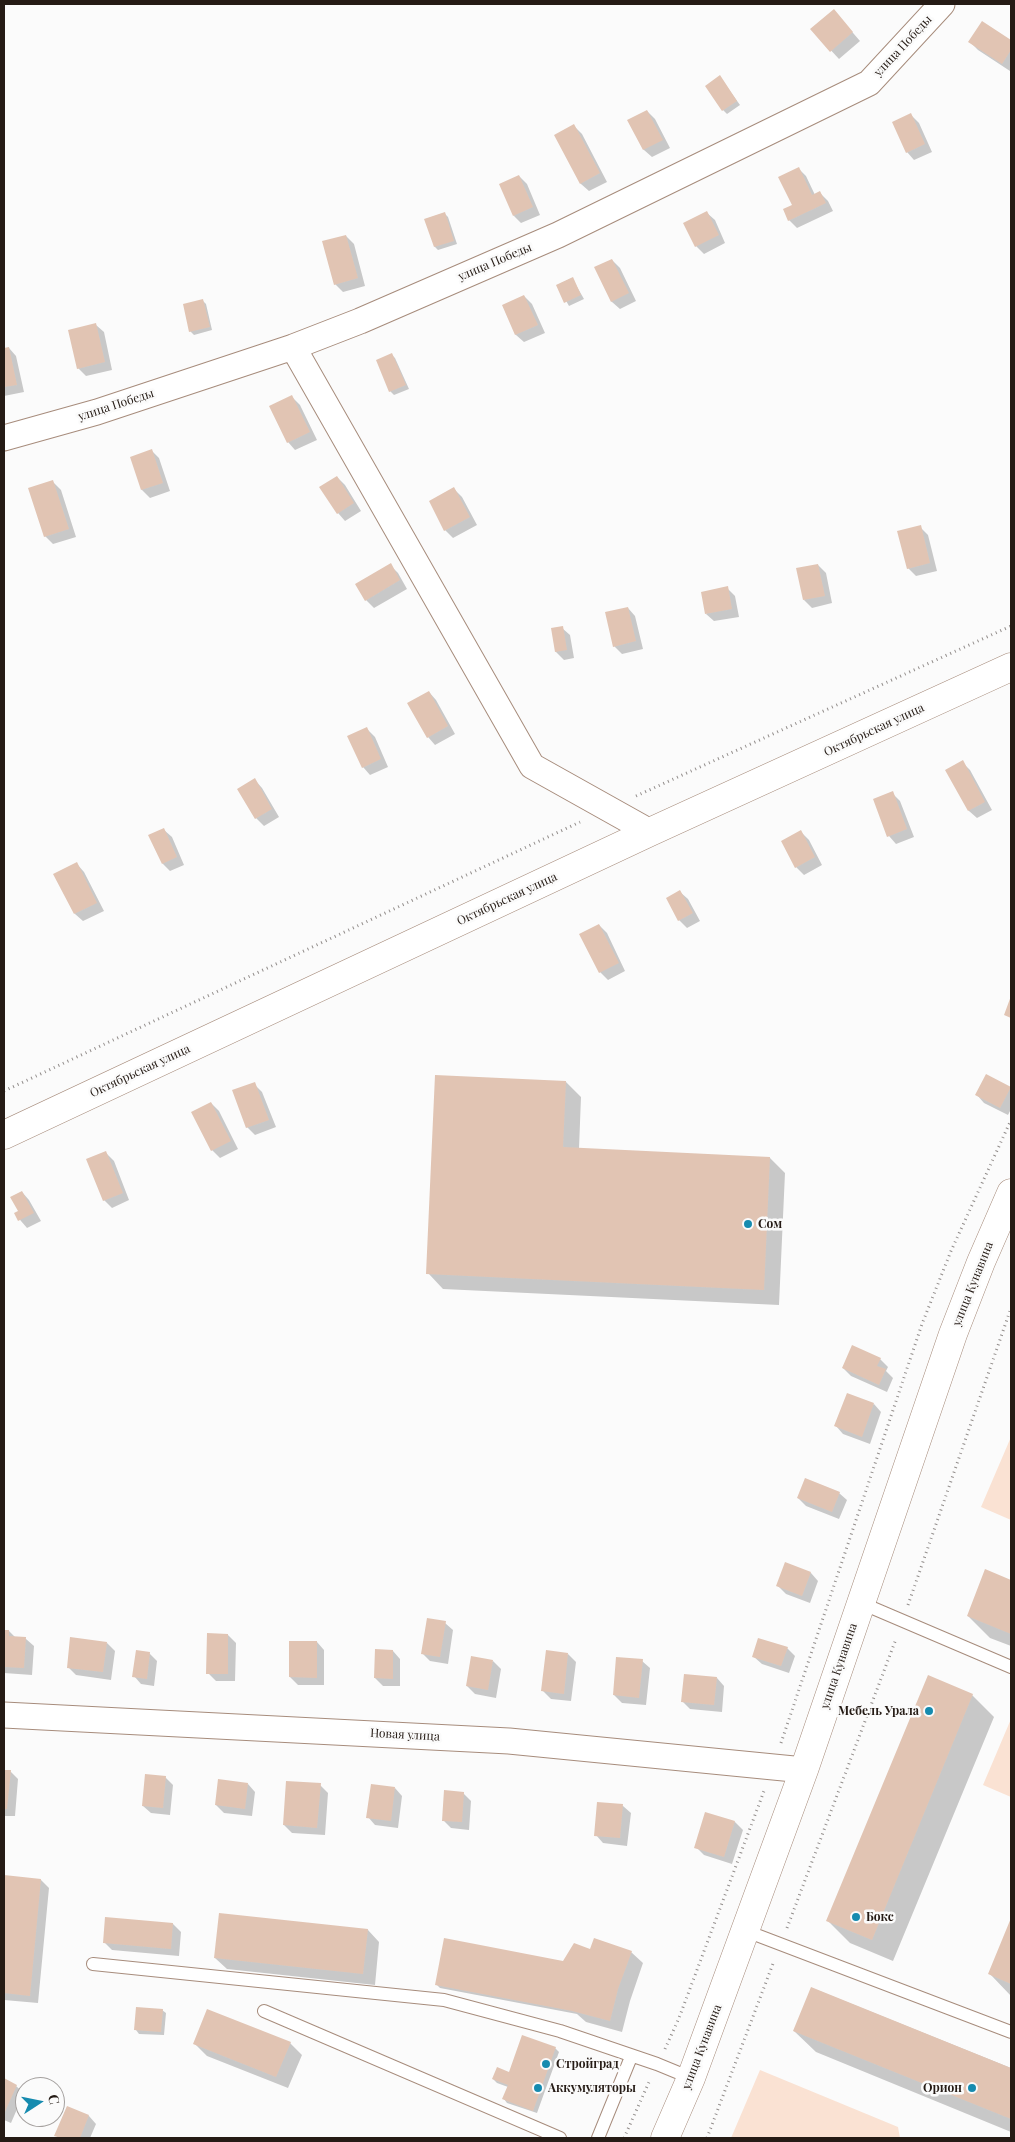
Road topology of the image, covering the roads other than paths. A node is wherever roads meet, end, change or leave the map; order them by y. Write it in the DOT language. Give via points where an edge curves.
graph roads {
  1 [pos="942,4"];
  2 [pos="293,347"];
  3 [pos="4,438"];
  4 [pos="1011,667"];
  5 [pos="650,832"];
  6 [pos="4,1135"];
  7 [pos="1011,1193"];
  8 [pos="860,1603"];
  9 [pos="1011,1667"];
  10 [pos="4,1715"];
  11 [pos="804,1770"];
  12 [pos="746,1931"];
  13 [pos="93,1964"];
  14 [pos="264,2011"];
  15 [pos="1011,2032"];
  16 [pos="631,2057"];
  17 [pos="691,2078"];
  18 [pos="560,2138"];
  19 [pos="598,2138"];
  20 [pos="665,2138"];
  1 -- 2 [label="street, улица Победы" via="869,83 558,235"];
  2 -- 3 [label="street, улица Победы" via="97,412"];
  2 -- 5 [label="street" via="532,766"];
  4 -- 5 [label="main road, Октябрьская улица"];
  5 -- 6 [label="main road, Октябрьская улица"];
  7 -- 8 [label="main road, улица Кунавина" via="953,1334"];
  8 -- 9 [label="lane"];
  8 -- 11 [label="main road, улица Кунавина"];
  10 -- 11 [label="street, Новая улица" via="510,1741"];
  11 -- 12 [label="main road, улица Кунавина"];
  12 -- 15 [label="lane"];
  12 -- 17 [label="main road, улица Кунавина"];
  13 -- 16 [label="lane" via="444,2000 560,2031"];
  14 -- 18 [label="lane"];
  16 -- 17 [label="lane"];
  16 -- 19 [label="lane"];
  17 -- 20 [label="main road, улица Кунавина"];
}
